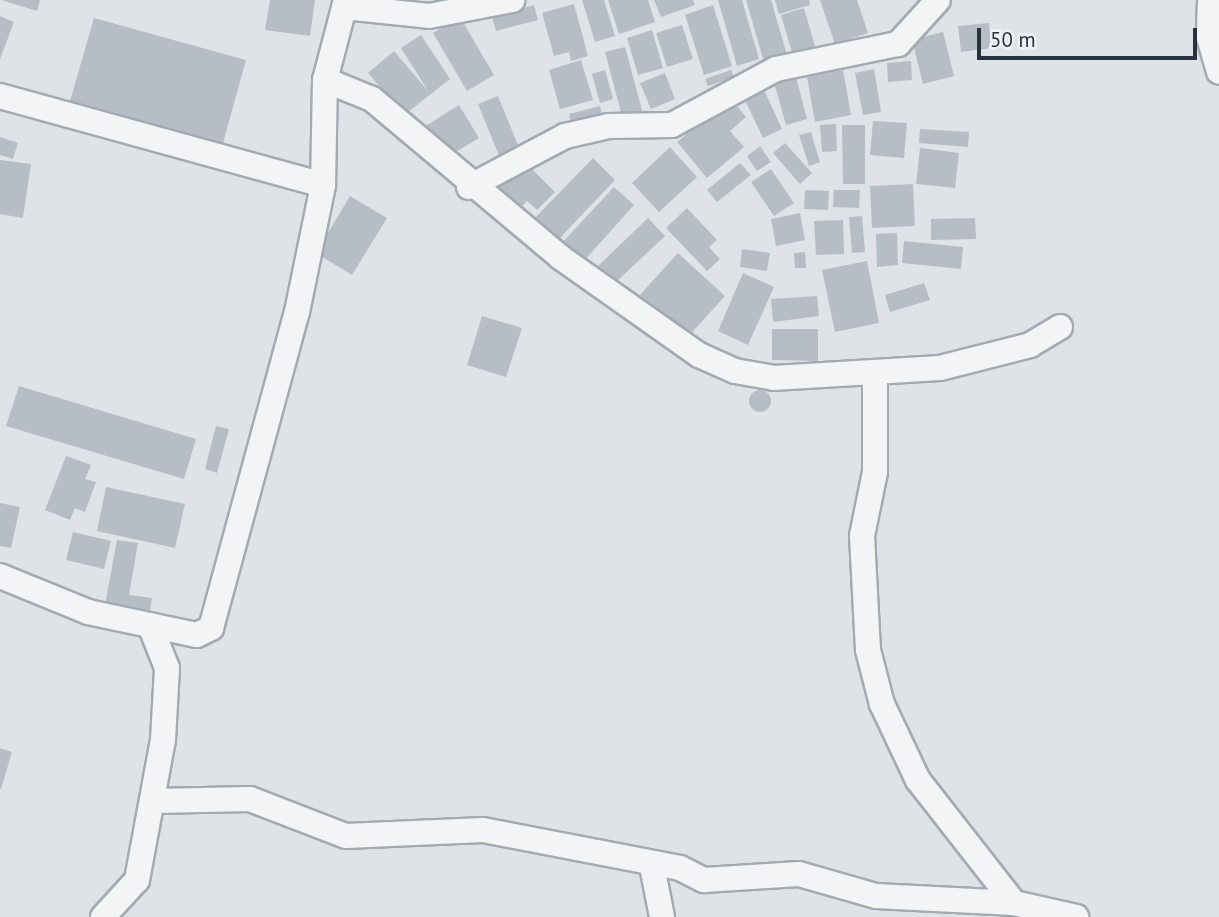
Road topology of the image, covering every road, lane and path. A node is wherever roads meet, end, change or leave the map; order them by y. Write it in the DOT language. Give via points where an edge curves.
graph roads {
  1 [pos="512,0"];
  2 [pos="938,0"];
  3 [pos="1210,0"];
  4 [pos="345,3"];
  5 [pos="1219,72"];
  6 [pos="325,80"];
  7 [pos="0,96"];
  8 [pos="323,185"];
  9 [pos="469,187"];
  10 [pos="1060,327"];
  11 [pos="874,375"];
  12 [pos="0,576"];
  13 [pos="150,625"];
  14 [pos="153,800"];
  15 [pos="652,866"];
  16 [pos="1014,903"];
  17 [pos="103,917"];
  18 [pos="662,917"];
  19 [pos="1076,917"];
  1 -- 4 [label="street" via="429,16"];
  2 -- 9 [label="street" via="898,44 776,69 672,125 609,126 565,136"];
  3 -- 5 [label="street" via="1209,37"];
  4 -- 6 [label="street"];
  6 -- 8 [label="street"];
  6 -- 9 [label="street" via="372,99"];
  7 -- 8 [label="street"];
  8 -- 13 [label="street" via="297,312 219,613 211,628 197,635"];
  9 -- 11 [label="street" via="699,355 773,378"];
  10 -- 11 [label="street" via="1030,345 940,368"];
  11 -- 16 [label="street" via="875,472 862,536 872,664 882,704 918,780"];
  12 -- 13 [label="street" via="88,612"];
  13 -- 14 [label="street" via="168,684"];
  14 -- 15 [label="street" via="250,799 346,836 483,830"];
  14 -- 17 [label="street" via="137,880"];
  15 -- 16 [label="street" via="713,881 799,874 876,896"];
  15 -- 18 [label="street"];
  16 -- 19 [label="street"];
}
